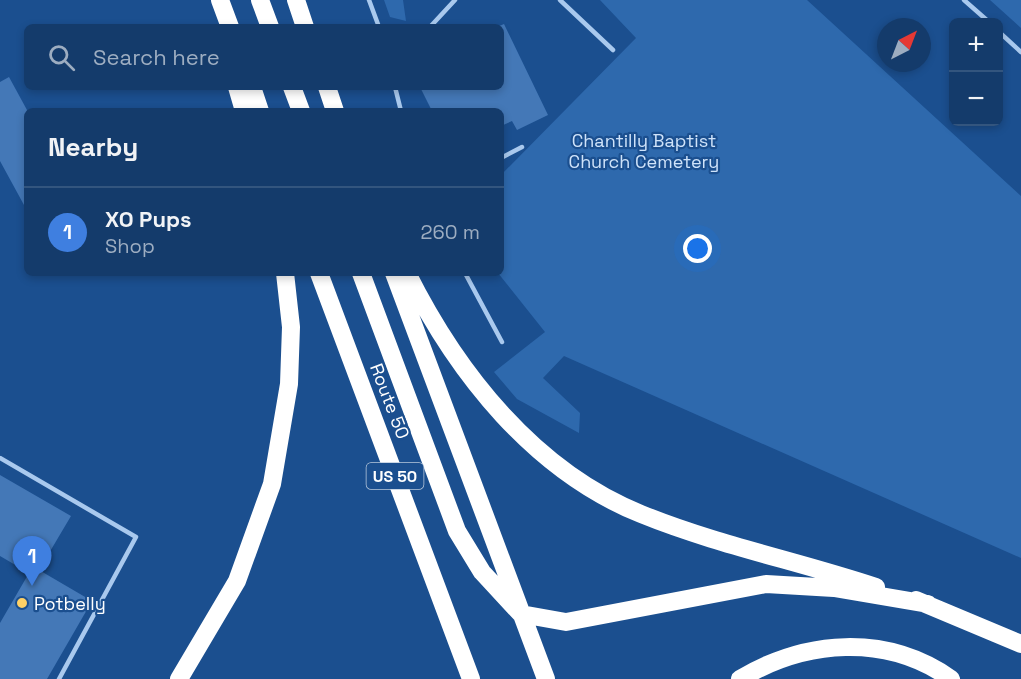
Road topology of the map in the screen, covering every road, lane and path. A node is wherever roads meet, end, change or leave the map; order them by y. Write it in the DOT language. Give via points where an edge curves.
graph roads {
  1 [pos="212,0"];
  2 [pos="220,0"];
  3 [pos="260,0"];
  4 [pos="296,0"];
  5 [pos="369,0"];
  6 [pos="456,0"];
  7 [pos="560,0"];
  8 [pos="964,0"];
  9 [pos="984,18"];
  10 [pos="219,24"];
  11 [pos="229,24"];
  12 [pos="269,24"];
  13 [pos="304,24"];
  14 [pos="378,24"];
  15 [pos="433,24"];
  16 [pos="1003,35"];
  17 [pos="613,50"];
  18 [pos="1021,52"];
  19 [pos="238,90"];
  20 [pos="253,90"];
  21 [pos="293,90"];
  22 [pos="328,90"];
  23 [pos="395,90"];
  24 [pos="243,108"];
  25 [pos="259,108"];
  26 [pos="300,108"];
  27 [pos="334,108"];
  28 [pos="399,108"];
  29 [pos="522,147"];
  30 [pos="504,156"];
  31 [pos="285,276"];
  32 [pos="320,276"];
  33 [pos="362,276"];
  34 [pos="395,276"];
  35 [pos="409,276"];
  36 [pos="467,276"];
  37 [pos="502,342"];
  38 [pos="0,458"];
  39 [pos="928,604"];
  40 [pos="521,614"];
  41 [pos="1021,644"];
  42 [pos="59,679"];
  43 [pos="179,679"];
  44 [pos="471,679"];
  45 [pos="546,679"];
  46 [pos="740,679"];
  47 [pos="951,679"];
  1 -- 10 [label="highway"];
  2 -- 11 [label="highway"];
  3 -- 12 [label="highway"];
  4 -- 13 [label="highway"];
  5 -- 14 [label="lane"];
  6 -- 15 [label="lane"];
  7 -- 17 [label="lane"];
  8 -- 9 [label="lane"];
  16 -- 18 [label="lane"];
  19 -- 24 [label="highway"];
  20 -- 25 [label="highway"];
  21 -- 26 [label="highway"];
  22 -- 27 [label="highway"];
  23 -- 28 [label="lane"];
  29 -- 30 [label="lane"];
  31 -- 43 [label="highway" via="291,327 289,384 272,484 237,581"];
  32 -- 44 [label="highway, Route 50 / US 50"];
  33 -- 40 [label="highway" via="457,531 482,572"];
  34 -- 40 [label="highway"];
  35 -- 39 [label="highway" via="460,365 511,423 578,480 633,511 688,531"];
  36 -- 37 [label="lane"];
  38 -- 42 [label="lane" via="136,537"];
  39 -- 40 [label="highway" via="834,588 766,584 566,622"];
  39 -- 41 [label="highway"];
  40 -- 45 [label="highway"];
  46 -- 47 [label="highway" via="793,654 855,646 897,653"];
}
